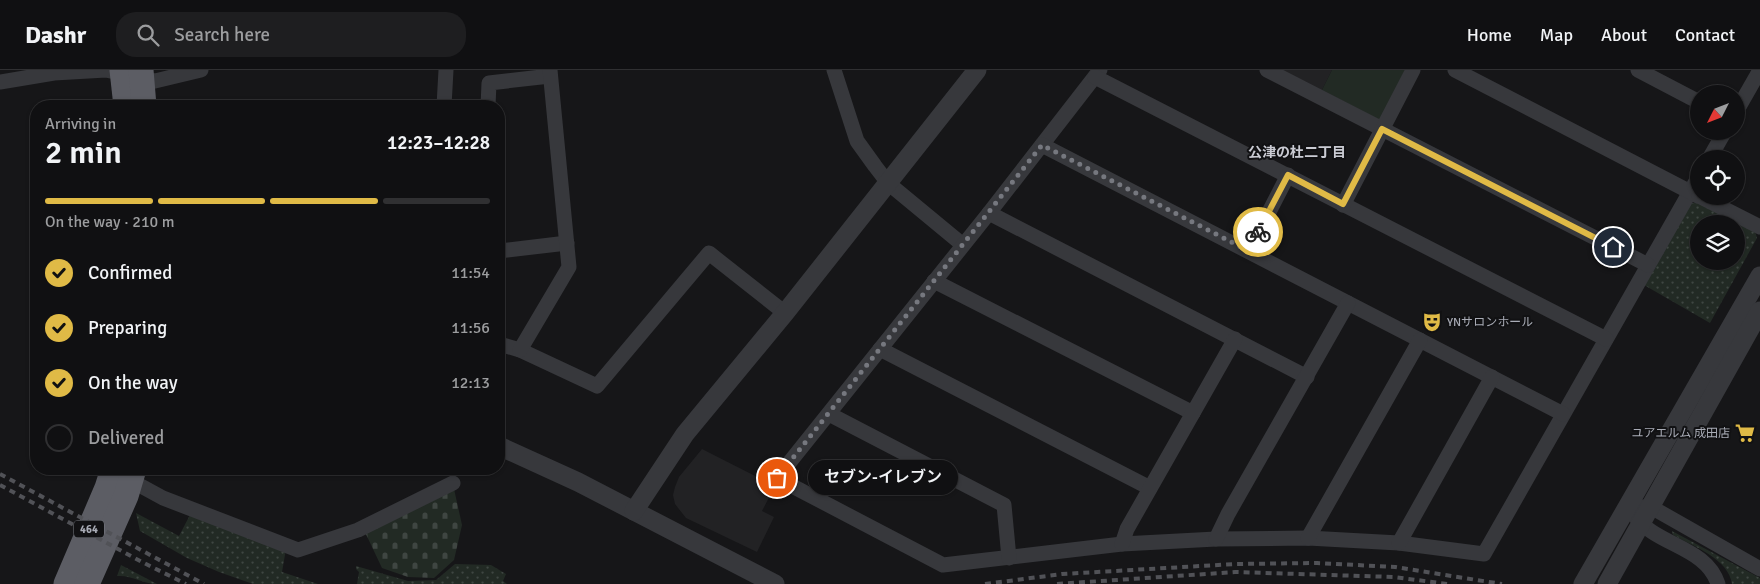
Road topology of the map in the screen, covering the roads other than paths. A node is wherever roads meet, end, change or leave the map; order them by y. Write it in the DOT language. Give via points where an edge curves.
graph roads {
  1 [pos="201,70"];
  2 [pos="446,70"];
  3 [pos="834,70"];
  4 [pos="977,70"];
  5 [pos="1267,70"];
  6 [pos="1413,70"];
  7 [pos="1455,70"];
  8 [pos="1638,70"];
  9 [pos="1760,70"];
  10 [pos="132,73"];
  11 [pos="550,73"];
  12 [pos="1097,74"];
  13 [pos="0,82"];
  14 [pos="1745,96"];
  15 [pos="1690,97"];
  16 [pos="127,100"];
  17 [pos="142,100"];
  18 [pos="444,100"];
  19 [pos="488,100"];
  20 [pos="1382,129"];
  21 [pos="1042,145"];
  22 [pos="1288,175"];
  23 [pos="888,183"];
  24 [pos="1690,192"];
  25 [pos="1343,204"];
  26 [pos="1690,204"];
  27 [pos="1716,205"];
  28 [pos="989,213"];
  29 [pos="1760,227"];
  30 [pos="567,243"];
  31 [pos="963,244"];
  32 [pos="505,250"];
  33 [pos="1249,251"];
  34 [pos="1648,265"];
  35 [pos="1760,276"];
  36 [pos="934,281"];
  37 [pos="1348,302"];
  38 [pos="1760,311"];
  39 [pos="785,313"];
  40 [pos="1235,339"];
  41 [pos="1606,339"];
  42 [pos="1420,340"];
  43 [pos="505,346"];
  44 [pos="880,349"];
  45 [pos="520,350"];
  46 [pos="1307,377"];
  47 [pos="1492,377"];
  48 [pos="1193,413"];
  49 [pos="829,414"];
  50 [pos="1563,414"];
  51 [pos="505,449"];
  52 [pos="122,480"];
  53 [pos="453,483"];
  54 [pos="1150,488"];
  55 [pos="1628,506"];
  56 [pos="1651,507"];
  57 [pos="634,511"];
  58 [pos="1641,525"];
  59 [pos="1308,538"];
  60 [pos="1216,539"];
  61 [pos="1399,542"];
  62 [pos="1122,544"];
  63 [pos="1009,558"];
  64 [pos="1760,569"];
  65 [pos="78,579"];
  66 [pos="775,584"];
  67 [pos="1583,584"];
  68 [pos="1607,584"];
  69 [pos="1718,584"];
  1 -- 10 [label="street" via="155,81"];
  2 -- 18 [label="street"];
  3 -- 23 [label="street" via="857,141"];
  4 -- 23 [label="street"];
  5 -- 20 [label="street"];
  6 -- 20 [label="street"];
  7 -- 24 [label="street"];
  8 -- 15 [label="street"];
  9 -- 14 [label="street"];
  10 -- 13 [label="street" via="106,70 54,72"];
  10 -- 16 [label="highway"];
  10 -- 17 [label="highway"];
  11 -- 19 [label="street" via="489,83"];
  11 -- 30 [label="street"];
  12 -- 21 [label="street"];
  12 -- 22 [label="street"];
  20 -- 25 [label="street"];
  20 -- 34 [label="street"];
  21 -- 28 [label="street"];
  21 -- 33 [label="street"];
  22 -- 25 [label="street"];
  22 -- 33 [label="street"];
  23 -- 31 [label="street"];
  23 -- 39 [label="street"];
  25 -- 41 [label="street"];
  26 -- 34 [label="street"];
  27 -- 29 [label="street"];
  28 -- 31 [label="street"];
  28 -- 40 [label="street"];
  30 -- 32 [label="street"];
  30 -- 45 [label="street" via="569,267"];
  31 -- 36 [label="street"];
  33 -- 37 [label="street"];
  34 -- 41 [label="street"];
  35 -- 55 [label="street"];
  36 -- 44 [label="street"];
  36 -- 48 [label="street"];
  37 -- 42 [label="street"];
  37 -- 46 [label="street"];
  38 -- 56 [label="street"];
  39 -- 45 [label="street" via="709,253 597,386"];
  39 -- 57 [label="street" via="684,434"];
  40 -- 46 [label="street"];
  40 -- 48 [label="street"];
  41 -- 50 [label="street"];
  42 -- 47 [label="street"];
  42 -- 59 [label="street"];
  43 -- 45 [label="street"];
  44 -- 49 [label="street"];
  44 -- 54 [label="street"];
  46 -- 60 [label="street"];
  47 -- 50 [label="street"];
  47 -- 61 [label="street"];
  48 -- 54 [label="street"];
  49 -- 63 [label="street" via="1004,505"];
  49 -- 63 [label="street" via="777,478 943,565"];
  50 -- 61 [label="street" via="1484,554"];
  51 -- 57 [label="street"];
  52 -- 53 [label="street" via="298,550 358,530"];
  52 -- 65 [label="highway, 464"];
  54 -- 62 [label="street" via="1127,528"];
  55 -- 56 [label="street"];
  55 -- 58 [label="street"];
  55 -- 67 [label="street"];
  56 -- 58 [label="street"];
  56 -- 64 [label="street"];
  57 -- 66 [label="street"];
  58 -- 68 [label="street"];
  58 -- 69 [label="street" via="1699,558 1714,573"];
  59 -- 60 [label="street"];
  59 -- 61 [label="street"];
  60 -- 62 [label="street"];
  62 -- 63 [label="street"];
}
